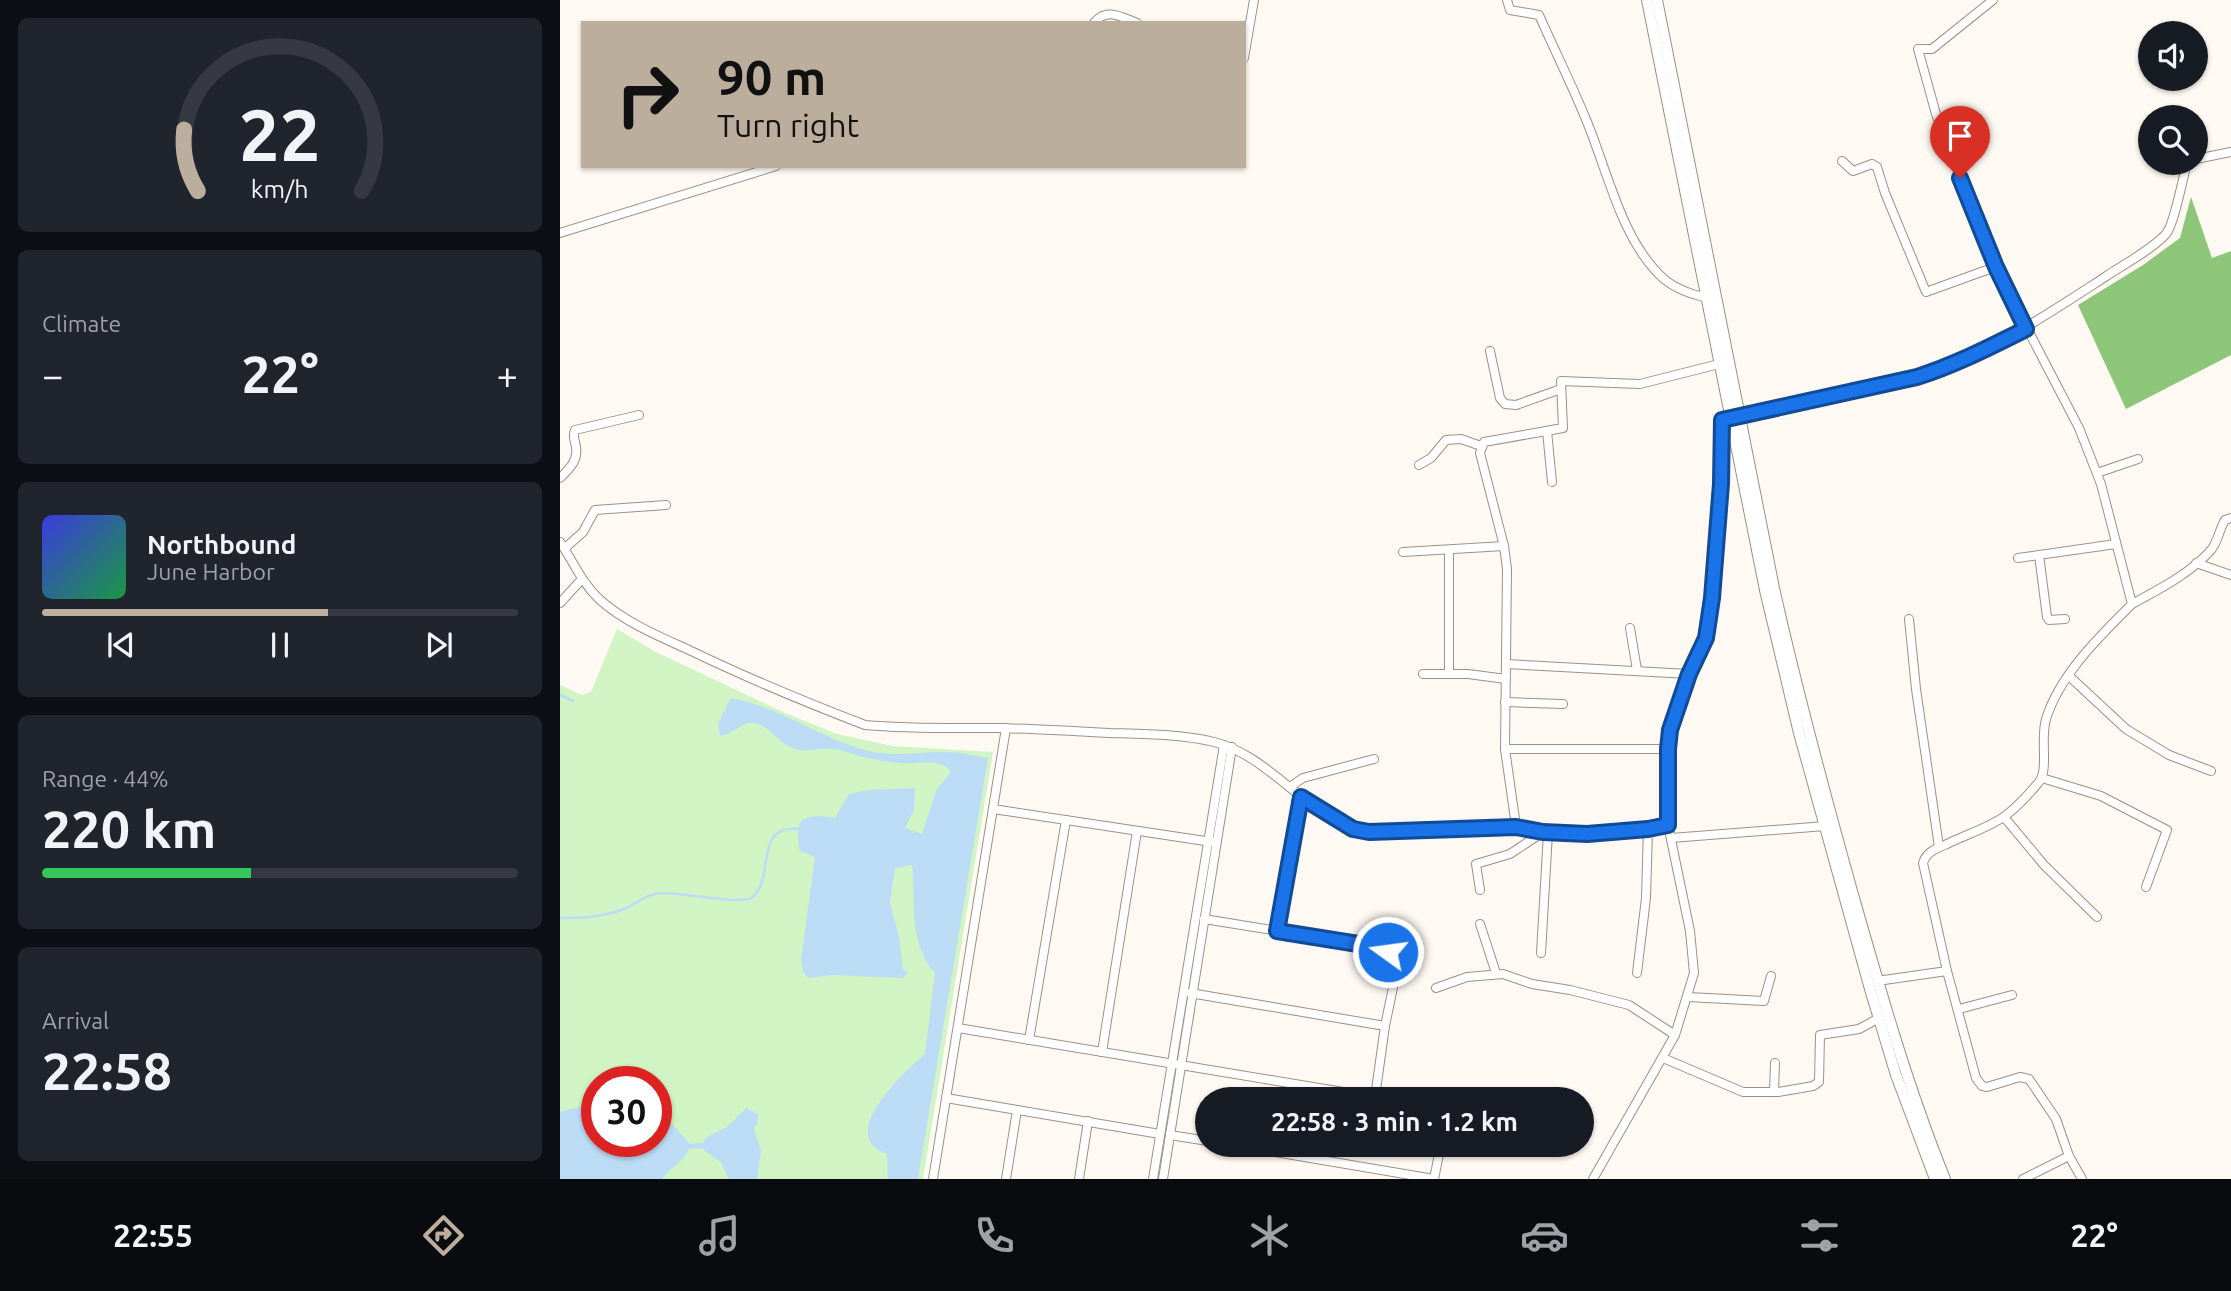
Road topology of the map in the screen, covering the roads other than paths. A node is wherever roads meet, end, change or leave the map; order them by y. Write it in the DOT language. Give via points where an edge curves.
graph roads {
  1 [pos="1254,0"];
  2 [pos="1507,0"];
  3 [pos="1647,0"];
  4 [pos="1657,0"];
  5 [pos="1993,0"];
  6 [pos="1096,21"];
  7 [pos="1131,21"];
  8 [pos="1246,46"];
  9 [pos="2231,152"];
  10 [pos="2208,157"];
  11 [pos="1842,161"];
  12 [pos="770,168"];
  13 [pos="2184,175"];
  14 [pos="560,233"];
  15 [pos="1996,267"];
  16 [pos="1711,297"];
  17 [pos="2026,329"];
  18 [pos="1490,351"];
  19 [pos="1724,362"];
  20 [pos="1561,389"];
  21 [pos="639,415"];
  22 [pos="1735,417"];
  23 [pos="1547,431"];
  24 [pos="1481,446"];
  25 [pos="2138,459"];
  26 [pos="1419,465"];
  27 [pos="2097,473"];
  28 [pos="560,478"];
  29 [pos="1552,481"];
  30 [pos="666,505"];
  31 [pos="2231,518"];
  32 [pos="2116,544"];
  33 [pos="562,545"];
  34 [pos="1504,546"];
  35 [pos="1449,550"];
  36 [pos="1404,552"];
  37 [pos="2039,555"];
  38 [pos="2018,558"];
  39 [pos="2196,562"];
  40 [pos="2231,575"];
  41 [pos="582,579"];
  42 [pos="560,603"];
  43 [pos="2132,604"];
  44 [pos="1909,619"];
  45 [pos="2065,619"];
  46 [pos="1630,628"];
  47 [pos="1506,664"];
  48 [pos="1637,670"];
  49 [pos="1449,673"];
  50 [pos="1423,674"];
  51 [pos="1689,674"];
  52 [pos="2069,676"];
  53 [pos="1506,679"];
  54 [pos="1505,702"];
  55 [pos="1563,704"];
  56 [pos="1006,728"];
  57 [pos="1228,746"];
  58 [pos="1505,749"];
  59 [pos="1668,749"];
  60 [pos="1374,759"];
  61 [pos="2211,771"];
  62 [pos="2042,778"];
  63 [pos="1290,787"];
  64 [pos="1301,797"];
  65 [pos="993,809"];
  66 [pos="2004,817"];
  67 [pos="1066,820"];
  68 [pos="1668,825"];
  69 [pos="1825,826"];
  70 [pos="1516,827"];
  71 [pos="1648,829"];
  72 [pos="1137,831"];
  73 [pos="1545,832"];
  74 [pos="1671,838"];
  75 [pos="1212,843"];
  76 [pos="1939,847"];
  77 [pos="2146,887"];
  78 [pos="1480,890"];
  79 [pos="2097,917"];
  80 [pos="1204,919"];
  81 [pos="1480,924"];
  82 [pos="1277,931"];
  83 [pos="1541,953"];
  84 [pos="1947,971"];
  85 [pos="1496,973"];
  86 [pos="1637,973"];
  87 [pos="1772,976"];
  88 [pos="1877,981"];
  89 [pos="1436,988"];
  90 [pos="1188,993"];
  91 [pos="2012,995"];
  92 [pos="1688,998"];
  93 [pos="1959,1009"];
  94 [pos="1879,1018"];
  95 [pos="1385,1026"];
  96 [pos="958,1028"];
  97 [pos="1675,1035"];
  98 [pos="1029,1040"];
  99 [pos="1102,1052"];
  100 [pos="1663,1059"];
  101 [pos="1774,1063"];
  102 [pos="1176,1065"];
  103 [pos="1312,1087"];
  104 [pos="1381,1087"];
  105 [pos="1774,1092"];
  106 [pos="946,1098"];
  107 [pos="1017,1110"];
  108 [pos="1088,1121"];
  109 [pos="1165,1134"];
  110 [pos="1195,1139"];
  111 [pos="2070,1156"];
  112 [pos="1304,1157"];
  113 [pos="1438,1157"];
  114 [pos="933,1179"];
  115 [pos="1006,1179"];
  116 [pos="1079,1179"];
  117 [pos="1153,1179"];
  118 [pos="1163,1179"];
  119 [pos="1434,1179"];
  120 [pos="1593,1179"];
  121 [pos="1935,1179"];
  122 [pos="1945,1179"];
  123 [pos="2023,1179"];
  124 [pos="2082,1179"];
  1 -- 8 [label="street"];
  2 -- 16 [label="street" via="1510,10 1538,15 1586,117 1628,228 1643,253 1673,285"];
  3 -- 16 [label="main road"];
  4 -- 16 [label="main road"];
  5 -- 15 [label="street" via="1932,49 1918,49 1936,114"];
  6 -- 7 [label="street" via="1109,13"];
  9 -- 10 [label="street"];
  11 -- 15 [label="street" via="1853,171 1872,164 1877,167 1926,292"];
  12 -- 14 [label="street"];
  13 -- 17 [label="street" via="2167,233"];
  15 -- 17 [label="street"];
  16 -- 19 [label="main road"];
  17 -- 22 [label="street" via="1945,368"];
  17 -- 27 [label="street" via="2079,428"];
  18 -- 20 [label="street" via="1505,404 1516,405"];
  19 -- 20 [label="street" via="1640,384 1561,381"];
  19 -- 22 [label="main road"];
  20 -- 23 [label="street" via="1563,428"];
  21 -- 28 [label="street" via="575,430 573,466"];
  22 -- 51 [label="street" via="1722,420 1716,565 1706,638"];
  22 -- 69 [label="main road" via="1773,626"];
  22 -- 88 [label="main road" via="1796,684"];
  23 -- 24 [label="street"];
  23 -- 29 [label="street"];
  24 -- 26 [label="street" via="1461,439 1446,440"];
  24 -- 34 [label="street"];
  25 -- 27 [label="street"];
  27 -- 32 [label="street"];
  30 -- 33 [label="street" via="595,510 583,531"];
  31 -- 39 [label="street" via="2225,520 2212,548"];
  32 -- 37 [label="street"];
  32 -- 43 [label="street"];
  33 -- 41 [label="street"];
  34 -- 35 [label="street"];
  34 -- 47 [label="street"];
  35 -- 36 [label="street"];
  35 -- 49 [label="street"];
  37 -- 38 [label="street"];
  37 -- 45 [label="street" via="2047,617"];
  39 -- 40 [label="street"];
  39 -- 43 [label="street"];
  41 -- 42 [label="street"];
  41 -- 56 [label="street" via="609,608 657,635 865,725"];
  43 -- 52 [label="street"];
  44 -- 76 [label="street"];
  46 -- 48 [label="street"];
  47 -- 48 [label="street"];
  47 -- 53 [label="street"];
  48 -- 51 [label="street"];
  49 -- 50 [label="street"];
  49 -- 53 [label="street"];
  51 -- 59 [label="street"];
  52 -- 61 [label="street" via="2126,729 2169,755"];
  52 -- 62 [label="street" via="2046,719"];
  53 -- 54 [label="street"];
  54 -- 55 [label="street"];
  54 -- 58 [label="street"];
  56 -- 57 [label="street" via="1197,738"];
  56 -- 65 [label="street"];
  57 -- 63 [label="street"];
  57 -- 75 [label="street"];
  58 -- 59 [label="street"];
  58 -- 70 [label="street"];
  59 -- 68 [label="street"];
  60 -- 63 [label="street" via="1310,775"];
  62 -- 66 [label="street"];
  62 -- 77 [label="street" via="2101,796 2167,830"];
  63 -- 64 [label="street"];
  64 -- 70 [label="street" via="1353,829 1369,832"];
  64 -- 82 [label="street"];
  65 -- 67 [label="street"];
  65 -- 96 [label="street"];
  66 -- 76 [label="street"];
  66 -- 79 [label="street"];
  67 -- 72 [label="street"];
  67 -- 98 [label="street"];
  68 -- 71 [label="street"];
  68 -- 74 [label="street"];
  69 -- 74 [label="street"];
  69 -- 94 [label="main road"];
  70 -- 73 [label="street"];
  71 -- 73 [label="street"];
  71 -- 86 [label="street"];
  72 -- 75 [label="street"];
  72 -- 99 [label="street"];
  73 -- 78 [label="street" via="1510,854 1476,864"];
  73 -- 83 [label="street"];
  74 -- 92 [label="street" via="1694,955"];
  75 -- 80 [label="street"];
  75 -- 90 [label="street"];
  76 -- 84 [label="street" via="1926,854 1923,863"];
  80 -- 82 [label="street"];
  80 -- 90 [label="street"];
  81 -- 85 [label="street"];
  82 -- 95 [label="street" via="1388,952 1396,973"];
  84 -- 88 [label="street"];
  84 -- 93 [label="street"];
  85 -- 89 [label="street"];
  85 -- 97 [label="street" via="1629,1005"];
  87 -- 92 [label="street" via="1763,1001"];
  88 -- 122 [label="main road"];
  90 -- 95 [label="street"];
  90 -- 102 [label="street"];
  91 -- 93 [label="street"];
  92 -- 97 [label="street"];
  93 -- 111 [label="street" via="1979,1083 1992,1087 2020,1077 2029,1079 2056,1119"];
  94 -- 105 [label="street" via="1859,1029 1822,1033 1819,1082"];
  94 -- 121 [label="main road"];
  95 -- 104 [label="street"];
  96 -- 98 [label="street"];
  96 -- 106 [label="street"];
  97 -- 100 [label="street"];
  98 -- 99 [label="street"];
  99 -- 102 [label="street"];
  100 -- 105 [label="street" via="1738,1091"];
  100 -- 120 [label="street"];
  101 -- 105 [label="street"];
  102 -- 103 [label="street"];
  102 -- 109 [label="street"];
  106 -- 107 [label="street"];
  106 -- 114 [label="street"];
  107 -- 108 [label="street"];
  107 -- 115 [label="street"];
  108 -- 109 [label="street"];
  108 -- 116 [label="street"];
  109 -- 110 [label="street"];
  109 -- 117 [label="street"];
  109 -- 118 [label="street"];
  111 -- 123 [label="street"];
  111 -- 124 [label="street"];
  112 -- 119 [label="street"];
  113 -- 119 [label="street"];
}
